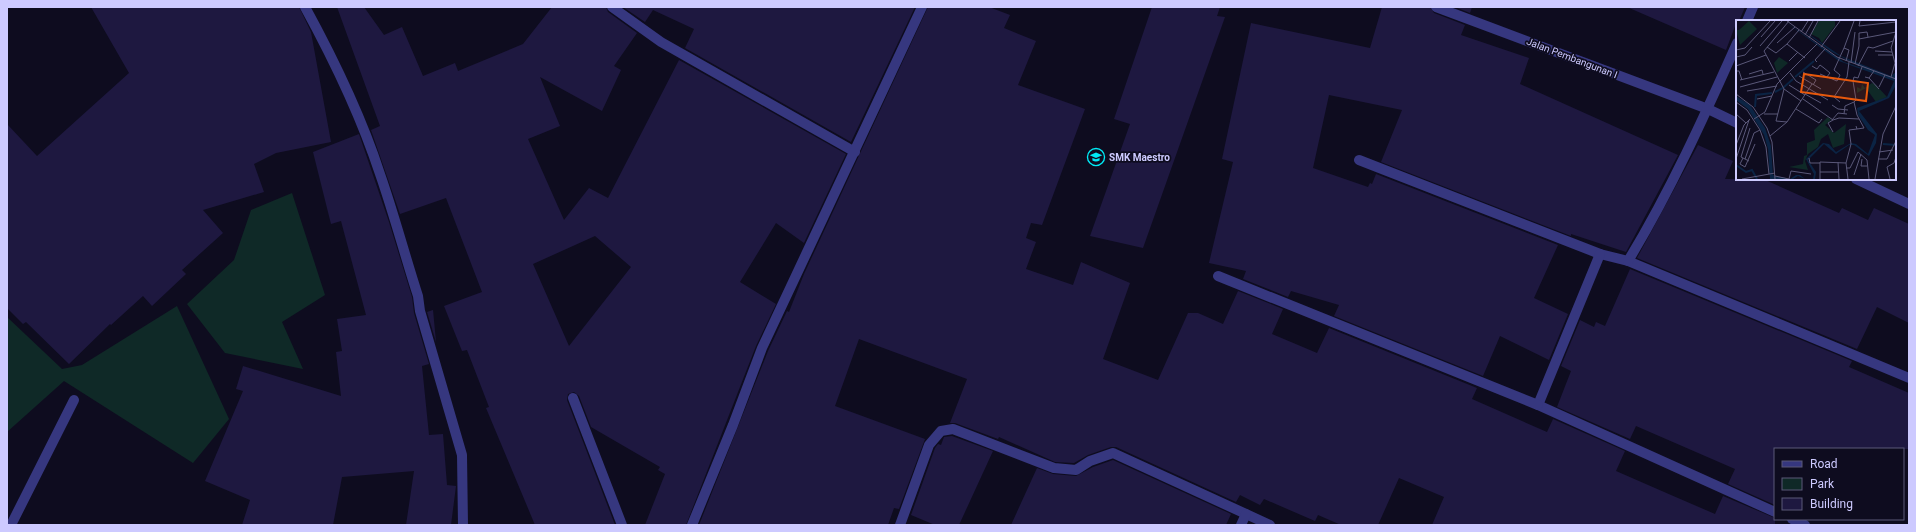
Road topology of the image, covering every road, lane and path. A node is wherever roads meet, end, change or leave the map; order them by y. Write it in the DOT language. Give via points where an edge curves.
graph roads {
  1 [pos="305,7"];
  2 [pos="612,7"];
  3 [pos="922,7"];
  4 [pos="1436,7"];
  5 [pos="1753,7"];
  6 [pos="1747,20"];
  7 [pos="1736,45"];
  8 [pos="1708,110"];
  9 [pos="1736,123"];
  10 [pos="855,152"];
  11 [pos="1359,160"];
  12 [pos="1858,180"];
  13 [pos="1909,204"];
  14 [pos="1600,254"];
  15 [pos="1628,261"];
  16 [pos="1218,276"];
  17 [pos="1909,378"];
  18 [pos="573,398"];
  19 [pos="74,400"];
  20 [pos="1538,405"];
  21 [pos="1774,512"];
  22 [pos="1246,514"];
  23 [pos="1794,520"];
  24 [pos="11,525"];
  25 [pos="464,525"];
  26 [pos="622,525"];
  27 [pos="692,525"];
  28 [pos="900,525"];
  29 [pos="1241,525"];
  30 [pos="1270,525"];
  31 [pos="1805,525"];
  1 -- 25 [label="street" via="344,84 380,173 418,296 420,311 462,455"];
  2 -- 10 [label="street" via="661,42"];
  3 -- 10 [label="street"];
  4 -- 8 [label="street, Jalan Pembangunan I"];
  5 -- 6 [label="street"];
  7 -- 8 [label="street"];
  8 -- 9 [label="street, Jalan Pembangunan I"];
  8 -- 15 [label="street"];
  10 -- 27 [label="street" via="762,348"];
  11 -- 14 [label="street"];
  12 -- 13 [label="street"];
  14 -- 15 [label="street"];
  14 -- 20 [label="street"];
  15 -- 17 [label="street"];
  16 -- 20 [label="street"];
  18 -- 26 [label="street"];
  19 -- 24 [label="street"];
  20 -- 21 [label="street"];
  22 -- 28 [label="street" via="1113,454 1090,461 1076,470 1054,468 953,429 941,432 929,445"];
  22 -- 29 [label="street"];
  22 -- 30 [label="street"];
  23 -- 31 [label="street"];
}
